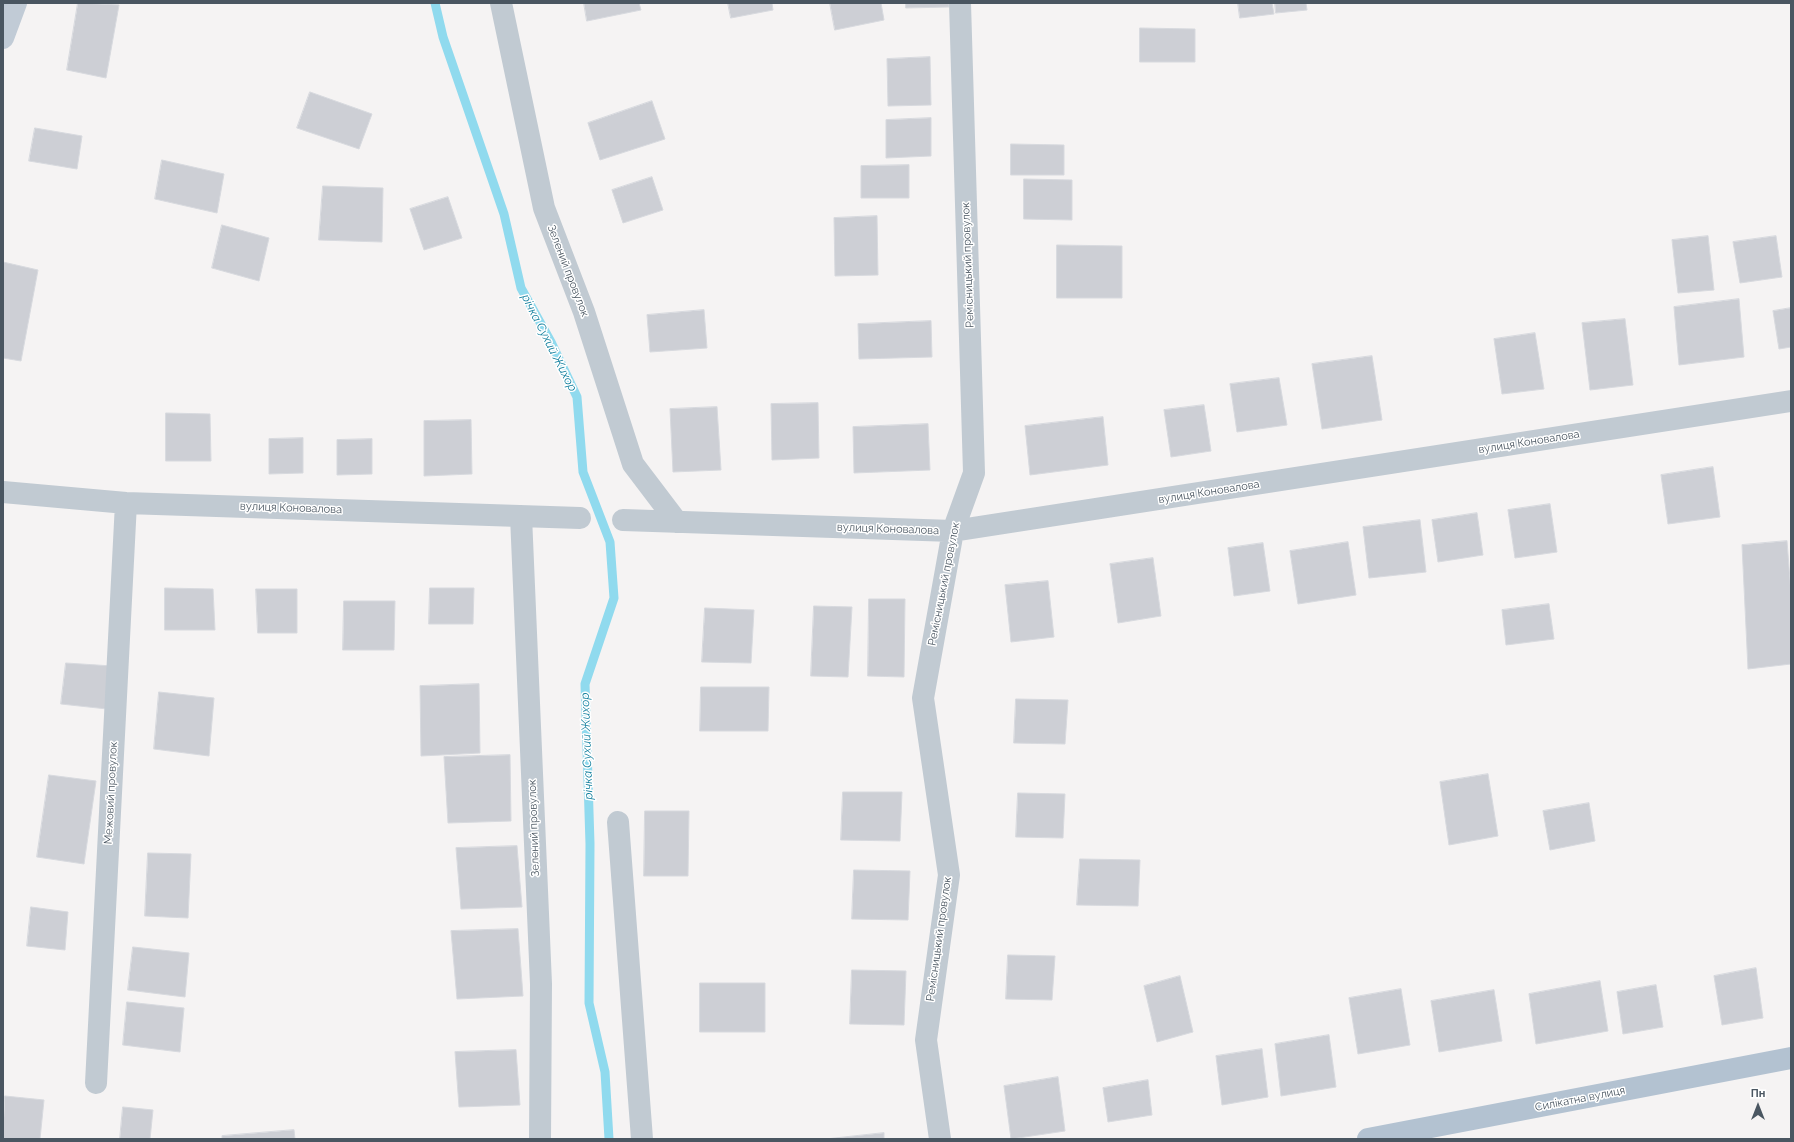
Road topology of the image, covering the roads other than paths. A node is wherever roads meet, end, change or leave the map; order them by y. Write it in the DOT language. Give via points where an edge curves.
graph roads {
  1 [pos="16,3"];
  2 [pos="500,3"];
  3 [pos="960,3"];
  4 [pos="3,38"];
  5 [pos="1791,401"];
  6 [pos="3,492"];
  7 [pos="126,503"];
  8 [pos="521,516"];
  9 [pos="580,518"];
  10 [pos="623,520"];
  11 [pos="676,522"];
  12 [pos="952,531"];
  13 [pos="618,822"];
  14 [pos="1791,1058"];
  15 [pos="96,1083"];
  16 [pos="1403,1136"];
  17 [pos="540,1139"];
  18 [pos="642,1139"];
  19 [pos="940,1139"];
  20 [pos="1368,1139"];
  1 -- 4 [label="main road"];
  2 -- 11 [label="street, Зелений провулок" via="544,208 584,312 633,464"];
  3 -- 12 [label="street, Ремісницький провулок" via="974,473"];
  5 -- 12 [label="street, вулиця Коновалова"];
  6 -- 7 [label="street, вулиця Коновалова"];
  7 -- 8 [label="street, вулиця Коновалова"];
  7 -- 15 [label="street, Межовий провулок"];
  8 -- 9 [label="street, вулиця Коновалова"];
  8 -- 17 [label="street, Зелений провулок" via="541,984"];
  10 -- 11 [label="street, вулиця Коновалова"];
  11 -- 12 [label="street, вулиця Коновалова"];
  12 -- 19 [label="street, Ремісницький провулок" via="922,698 949,875 926,1040"];
  13 -- 18 [label="street"];
  14 -- 16 [label="main road, Силікатна вулиця"];
  16 -- 20 [label="main road, Силікатна вулиця"];
}
